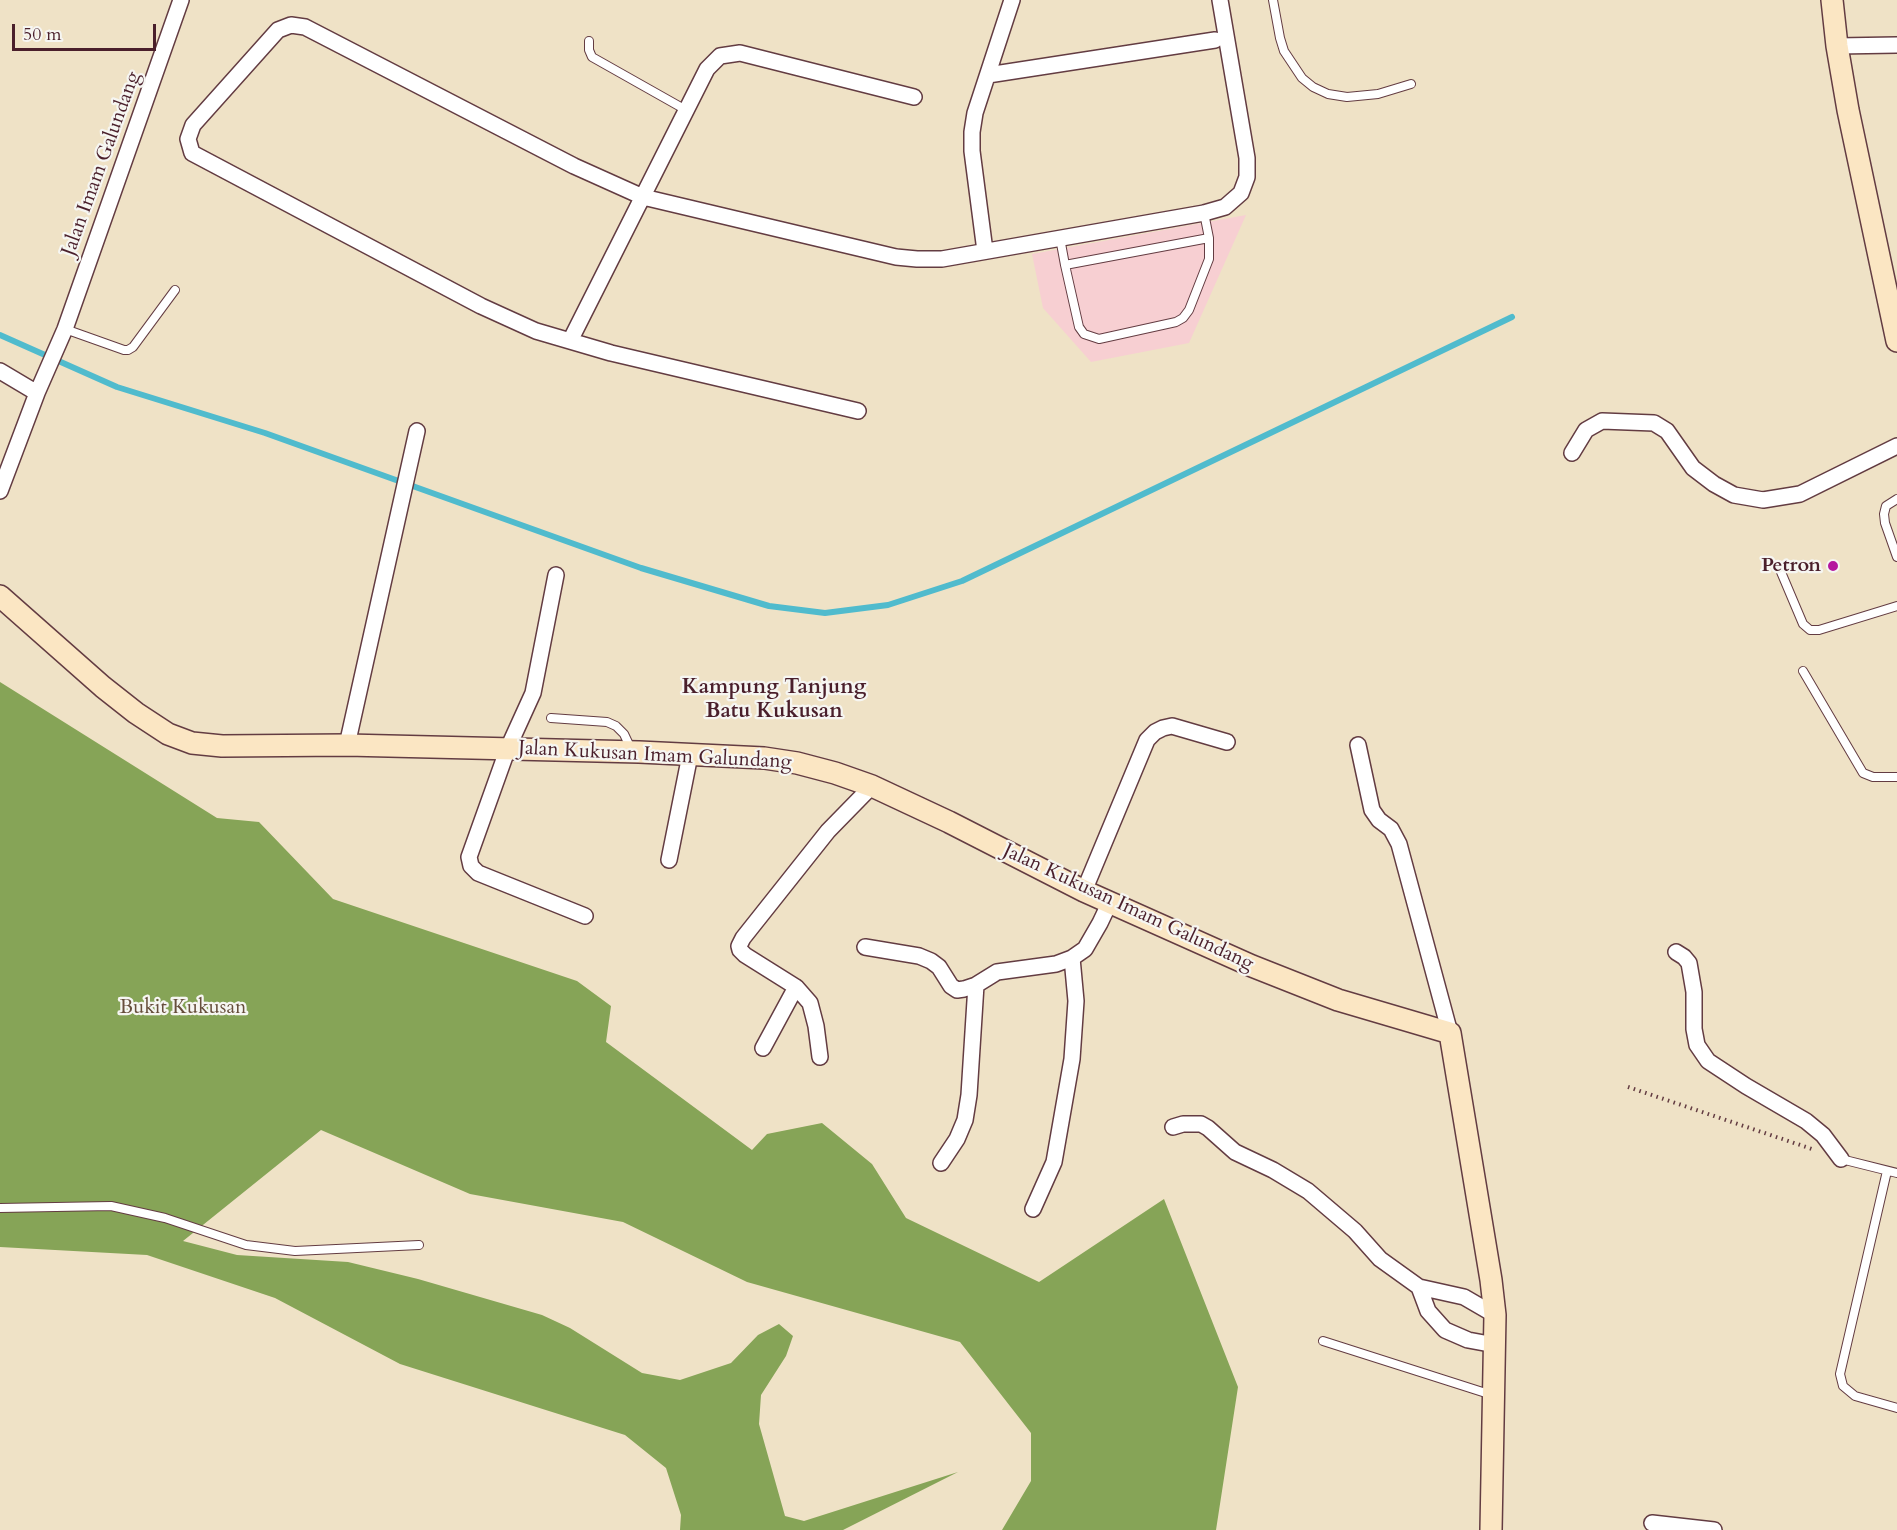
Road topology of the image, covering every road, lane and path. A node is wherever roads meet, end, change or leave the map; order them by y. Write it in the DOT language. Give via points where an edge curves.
graph roads {
  1 [pos="181,0"];
  2 [pos="1012,0"];
  3 [pos="1220,0"];
  4 [pos="1273,0"];
  5 [pos="1832,0"];
  6 [pos="1215,40"];
  7 [pos="589,41"];
  8 [pos="1897,45"];
  9 [pos="1837,46"];
  10 [pos="988,75"];
  11 [pos="1411,84"];
  12 [pos="914,97"];
  13 [pos="686,110"];
  14 [pos="643,197"];
  15 [pos="1204,213"];
  16 [pos="1209,237"];
  17 [pos="1060,238"];
  18 [pos="985,251"];
  19 [pos="1065,265"];
  20 [pos="175,290"];
  21 [pos="63,335"];
  22 [pos="570,341"];
  23 [pos="1897,341"];
  24 [pos="0,371"];
  25 [pos="39,388"];
  26 [pos="858,411"];
  27 [pos="417,431"];
  28 [pos="1897,446"];
  29 [pos="1572,453"];
  30 [pos="0,491"];
  31 [pos="1897,499"];
  32 [pos="1897,557"];
  33 [pos="1781,572"];
  34 [pos="556,575"];
  35 [pos="0,596"];
  36 [pos="1897,606"];
  37 [pos="1803,671"];
  38 [pos="551,718"];
  39 [pos="1227,742"];
  40 [pos="347,745"];
  41 [pos="1358,745"];
  42 [pos="508,748"];
  43 [pos="632,752"];
  44 [pos="690,755"];
  45 [pos="1897,777"];
  46 [pos="872,786"];
  47 [pos="669,860"];
  48 [pos="1084,891"];
  49 [pos="1109,904"];
  50 [pos="585,916"];
  51 [pos="865,947"];
  52 [pos="1676,952"];
  53 [pos="1072,958"];
  54 [pos="976,985"];
  55 [pos="796,987"];
  56 [pos="1450,1033"];
  57 [pos="763,1048"];
  58 [pos="820,1057"];
  59 [pos="1628,1087"];
  60 [pos="1173,1127"];
  61 [pos="1841,1159"];
  62 [pos="941,1163"];
  63 [pos="1887,1171"];
  64 [pos="1897,1173"];
  65 [pos="0,1208"];
  66 [pos="1033,1209"];
  67 [pos="419,1245"];
  68 [pos="1419,1287"];
  69 [pos="1495,1315"];
  70 [pos="1323,1341"];
  71 [pos="1495,1345"];
  72 [pos="1494,1396"];
  73 [pos="1897,1408"];
  74 [pos="1652,1523"];
  75 [pos="1491,1530"];
  76 [pos="1714,1530"];
  1 -- 21 [label="street, Jalan Imam Galundang"];
  2 -- 10 [label="street"];
  3 -- 15 [label="street" via="1247,177 1241,193 1224,207"];
  4 -- 11 [label="lane" via="1284,51 1313,87 1347,97 1378,94"];
  5 -- 9 [label="street"];
  6 -- 10 [label="street"];
  7 -- 13 [label="lane" via="592,57"];
  8 -- 9 [label="street"];
  9 -- 23 [label="street"];
  10 -- 18 [label="street" via="972,132"];
  12 -- 13 [label="street" via="740,53 720,56 707,69"];
  13 -- 14 [label="street"];
  14 -- 18 [label="street" via="896,256 942,259"];
  14 -- 22 [label="street"];
  14 -- 22 [label="street" via="574,166 305,27 291,25 278,30 193,125 188,139 192,153 481,306 536,331"];
  15 -- 16 [label="lane"];
  15 -- 17 [label="street"];
  16 -- 19 [label="lane"];
  16 -- 19 [label="lane" via="1209,259 1184,318 1100,339 1079,327"];
  17 -- 18 [label="street"];
  17 -- 19 [label="lane"];
  20 -- 21 [label="lane" via="128,350"];
  21 -- 25 [label="street, Jalan Imam Galundang"];
  22 -- 26 [label="street"];
  24 -- 25 [label="street"];
  25 -- 30 [label="street, Jalan Imam Galundang"];
  27 -- 40 [label="street"];
  28 -- 29 [label="street" via="1800,494 1763,500 1734,495 1714,484 1693,468 1667,431 1654,423 1602,421 1587,430"];
  31 -- 32 [label="lane" via="1886,506 1884,514"];
  33 -- 36 [label="lane" via="1803,624 1810,630"];
  34 -- 42 [label="street" via="533,693"];
  35 -- 40 [label="street, Jalan Kukusan Imam Galundang" via="103,687 168,734 222,746"];
  37 -- 45 [label="lane" via="1863,773"];
  38 -- 43 [label="lane" via="607,722 624,734"];
  39 -- 48 [label="street" via="1172,726 1155,732 1147,740"];
  40 -- 42 [label="street, Jalan Kukusan Imam Galundang"];
  41 -- 56 [label="street" via="1372,810 1392,829 1399,844"];
  42 -- 43 [label="street, Jalan Kukusan Imam Galundang"];
  42 -- 50 [label="street" via="469,857 471,866 478,873"];
  43 -- 44 [label="street, Jalan Kukusan Imam Galundang"];
  44 -- 46 [label="street, Jalan Kukusan Imam Galundang" via="797,763"];
  44 -- 47 [label="street"];
  46 -- 48 [label="street, Jalan Kukusan Imam Galundang"];
  46 -- 55 [label="street" via="828,831 740,942 740,950"];
  48 -- 49 [label="street, Jalan Kukusan Imam Galundang"];
  49 -- 53 [label="street" via="1085,949"];
  49 -- 56 [label="street, Jalan Kukusan Imam Galundang" via="1338,1000"];
  51 -- 54 [label="street" via="931,961 957,990"];
  52 -- 61 [label="street" via="1689,963 1696,1046 1708,1061 1806,1121 1823,1135"];
  53 -- 54 [label="street" via="997,972"];
  53 -- 66 [label="street" via="1076,1001 1072,1059 1054,1162"];
  54 -- 62 [label="street" via="965,1120"];
  55 -- 57 [label="street"];
  55 -- 58 [label="street" via="810,1003"];
  56 -- 69 [label="street"];
  59 -- 61 [label="path"];
  60 -- 68 [label="street" via="1201,1124 1235,1152 1290,1179 1355,1232 1380,1259"];
  61 -- 63 [label="lane"];
  63 -- 64 [label="lane"];
  63 -- 73 [label="lane" via="1840,1374 1844,1386 1855,1396"];
  65 -- 67 [label="lane" via="111,1206 165,1218 246,1245 295,1251"];
  68 -- 69 [label="street" via="1464,1297"];
  68 -- 71 [label="street" via="1428,1311 1445,1330 1467,1340"];
  69 -- 71 [label="street"];
  70 -- 72 [label="lane"];
  71 -- 72 [label="street"];
  72 -- 75 [label="street"];
  74 -- 76 [label="street"];
}
